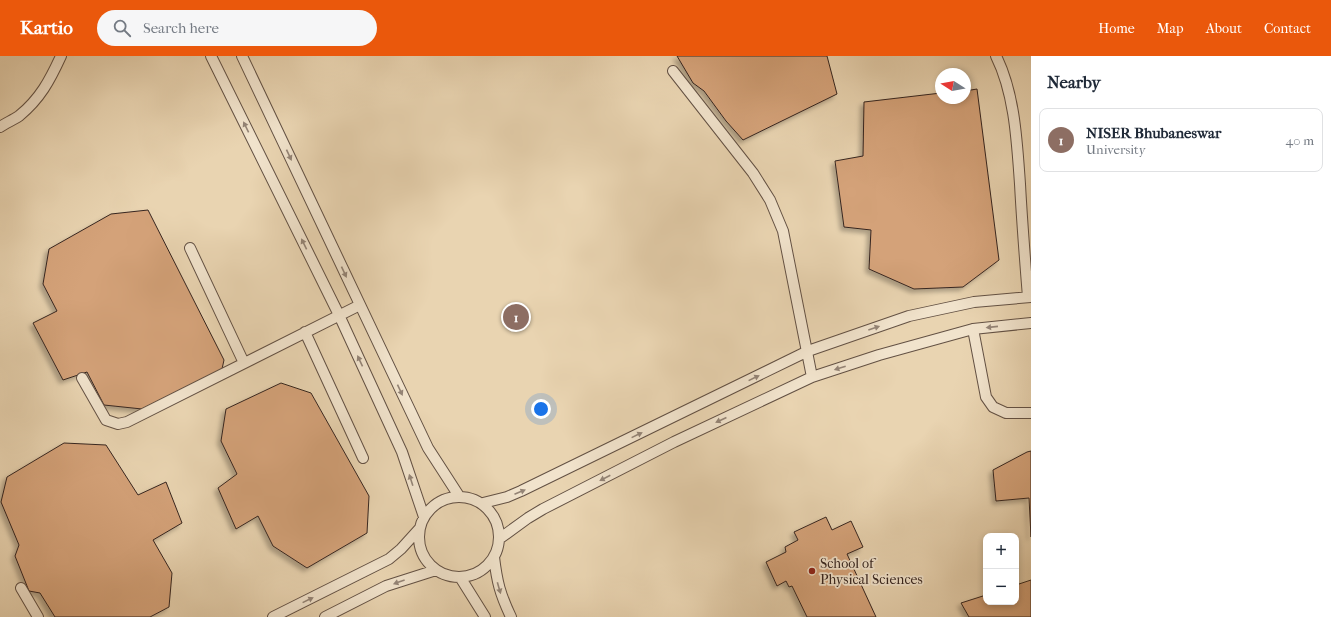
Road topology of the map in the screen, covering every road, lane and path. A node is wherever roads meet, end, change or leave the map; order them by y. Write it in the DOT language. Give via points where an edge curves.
graph roads {
  1 [pos="61,56"];
  2 [pos="211,56"];
  3 [pos="242,56"];
  4 [pos="996,56"];
  5 [pos="673,71"];
  6 [pos="0,127"];
  7 [pos="190,248"];
  8 [pos="1029,297"];
  9 [pos="360,305"];
  10 [pos="339,315"];
  11 [pos="1031,323"];
  12 [pos="973,329"];
  13 [pos="305,332"];
  14 [pos="808,351"];
  15 [pos="244,363"];
  16 [pos="812,377"];
  17 [pos="82,378"];
  18 [pos="1031,413"];
  19 [pos="363,458"];
  20 [pos="459,496"];
  21 [pos="483,503"];
  22 [pos="424,517"];
  23 [pos="420,528"];
  24 [pos="499,539"];
  25 [pos="494,556"];
  26 [pos="436,570"];
  27 [pos="460,577"];
  28 [pos="21,588"];
  29 [pos="38,617"];
  30 [pos="273,617"];
  31 [pos="325,617"];
  32 [pos="485,617"];
  33 [pos="511,617"];
  1 -- 6 [label="lane" via="50,81 33,103 18,117"];
  10 -- 2 [label="lane, one-way"];
  3 -- 9 [label="lane, one-way"];
  4 -- 8 [label="lane" via="1010,99 1017,143"];
  5 -- 14 [label="lane" via="753,173 770,200 783,231"];
  7 -- 15 [label="lane"];
  14 -- 8 [label="lane, one-way" via="909,316 974,302"];
  9 -- 10 [label="lane"];
  9 -- 20 [label="lane, one-way" via="428,448"];
  10 -- 13 [label="lane"];
  22 -- 10 [label="lane, one-way" via="402,452"];
  11 -- 12 [label="lane, one-way"];
  12 -- 16 [label="lane, one-way"];
  12 -- 18 [label="lane" via="986,397 993,407 1006,413"];
  13 -- 15 [label="lane"];
  13 -- 19 [label="lane"];
  14 -- 16 [label="lane"];
  21 -- 14 [label="lane, one-way" via="521,491"];
  15 -- 17 [label="lane" via="127,422 118,424 106,420"];
  16 -- 24 [label="lane, one-way" via="674,442 543,509"];
  20 -- 21 [label="lane"];
  20 -- 22 [label="lane" via="438,503"];
  21 -- 24 [label="lane" via="493,512"];
  22 -- 23 [label="lane"];
  23 -- 26 [label="lane" via="421,550"];
  30 -- 23 [label="lane, one-way" via="389,559"];
  24 -- 25 [label="lane"];
  25 -- 27 [label="lane" via="486,567 472,575"];
  25 -- 33 [label="lane, one-way" via="496,580"];
  26 -- 27 [label="lane"];
  26 -- 31 [label="lane, one-way" via="386,586"];
  27 -- 32 [label="lane"];
  28 -- 29 [label="lane"];
}
